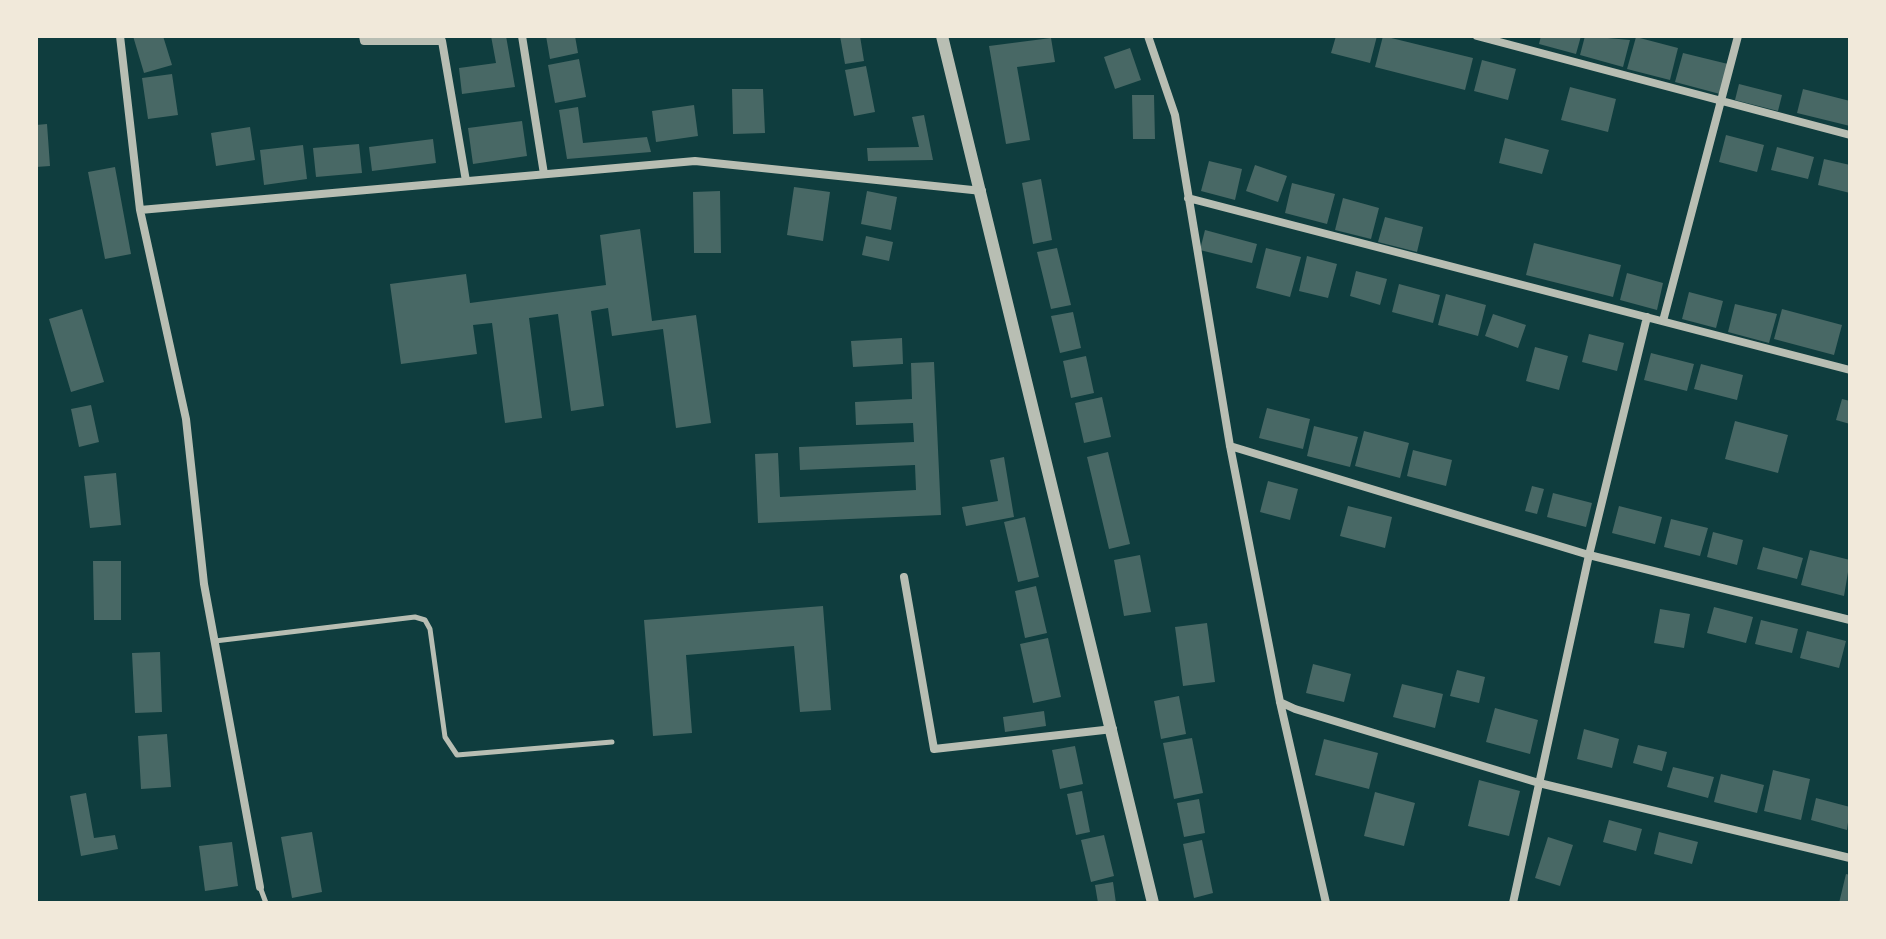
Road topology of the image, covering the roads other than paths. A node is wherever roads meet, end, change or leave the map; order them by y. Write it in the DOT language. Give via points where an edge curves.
graph roads {
  1 [pos="120,36"];
  2 [pos="363,36"];
  3 [pos="522,36"];
  4 [pos="942,36"];
  5 [pos="1148,36"];
  6 [pos="1477,36"];
  7 [pos="1738,36"];
  8 [pos="1719,100"];
  9 [pos="1850,135"];
  10 [pos="544,174"];
  11 [pos="466,181"];
  12 [pos="982,191"];
  13 [pos="1188,198"];
  14 [pos="140,210"];
  15 [pos="1647,317"];
  16 [pos="1663,321"];
  17 [pos="1850,370"];
  18 [pos="1230,446"];
  19 [pos="1589,555"];
  20 [pos="904,577"];
  21 [pos="1850,620"];
  22 [pos="215,641"];
  23 [pos="1280,702"];
  24 [pos="1113,729"];
  25 [pos="612,742"];
  26 [pos="1539,783"];
  27 [pos="1850,858"];
  28 [pos="260,887"];
  29 [pos="266,903"];
  30 [pos="1153,903"];
  31 [pos="1326,903"];
  32 [pos="1513,903"];
  1 -- 14 [label="street"];
  2 -- 11 [label="street" via="364,41 442,41"];
  3 -- 10 [label="street"];
  4 -- 12 [label="street"];
  5 -- 13 [label="street" via="1175,115"];
  6 -- 8 [label="street"];
  7 -- 8 [label="street"];
  8 -- 9 [label="street"];
  8 -- 16 [label="street"];
  10 -- 11 [label="street"];
  10 -- 12 [label="street" via="695,161"];
  11 -- 14 [label="street"];
  12 -- 24 [label="street"];
  13 -- 15 [label="street"];
  13 -- 18 [label="street"];
  14 -- 22 [label="street" via="186,419"];
  15 -- 16 [label="street"];
  15 -- 19 [label="street"];
  16 -- 17 [label="street"];
  18 -- 19 [label="street"];
  18 -- 23 [label="street"];
  19 -- 21 [label="street"];
  19 -- 26 [label="street"];
  20 -- 24 [label="street" via="934,749"];
  22 -- 25 [label="lane" via="415,617 430,629 445,737 457,755"];
  22 -- 28 [label="street"];
  23 -- 26 [label="street"];
  23 -- 31 [label="street"];
  24 -- 30 [label="street"];
  26 -- 27 [label="street"];
  26 -- 32 [label="street"];
  28 -- 29 [label="lane"];
}
